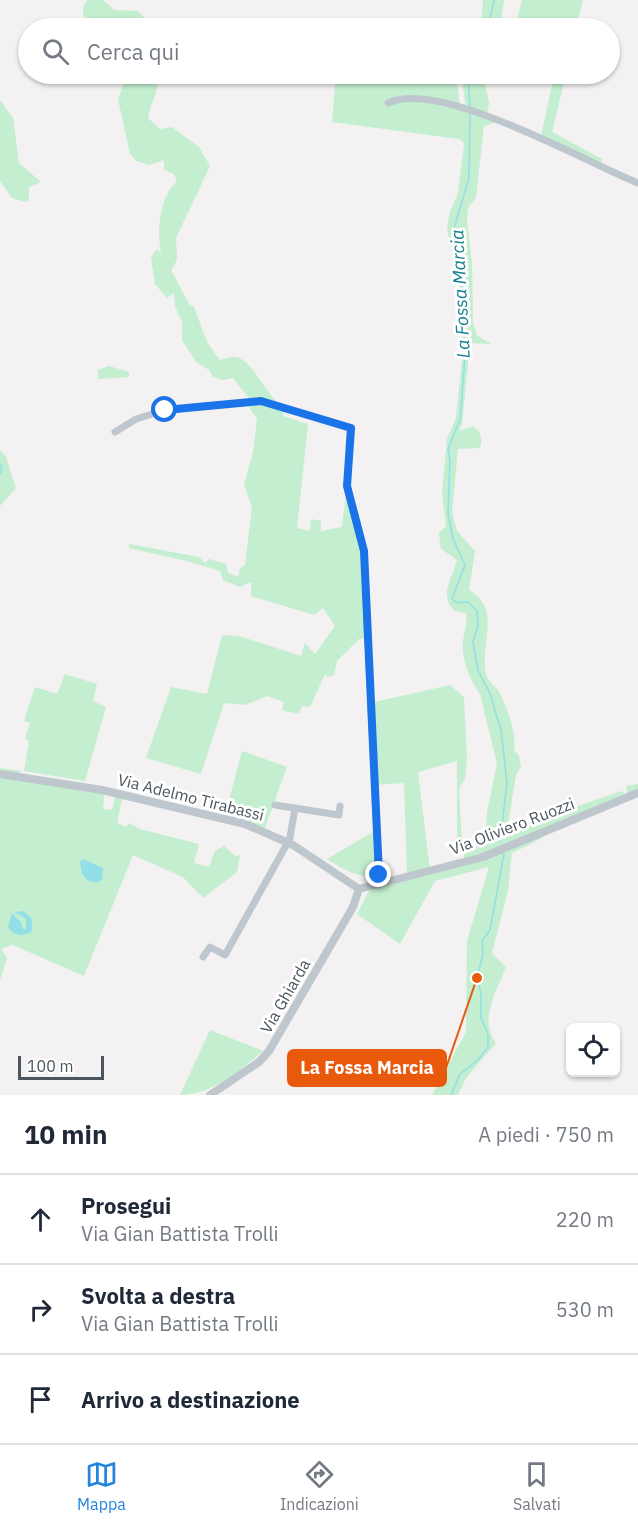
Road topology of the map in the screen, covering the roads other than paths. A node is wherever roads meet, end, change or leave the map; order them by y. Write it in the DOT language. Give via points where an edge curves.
graph roads {
  1 [pos="388,103"];
  2 [pos="638,183"];
  3 [pos="115,432"];
  4 [pos="0,774"];
  5 [pos="638,794"];
  6 [pos="275,805"];
  7 [pos="340,806"];
  8 [pos="296,808"];
  9 [pos="288,842"];
  10 [pos="379,885"];
  11 [pos="359,889"];
  12 [pos="203,957"];
  13 [pos="210,1095"];
  1 -- 2 [label="street" via="403,96 460,107 541,137"];
  3 -- 10 [label="street" via="136,419 165,410 261,401 351,428 347,486 364,551"];
  4 -- 9 [label="street, Via Adelmo Tirabassi" via="190,810 245,824"];
  5 -- 10 [label="street, Via Oliviero Ruozzi" via="483,856"];
  6 -- 8 [label="street"];
  7 -- 8 [label="street" via="339,815"];
  8 -- 9 [label="street"];
  9 -- 11 [label="street, Via Adelmo Tirabassi"];
  9 -- 12 [label="street" via="225,955 210,947"];
  10 -- 11 [label="street, Via Oliviero Ruozzi"];
  11 -- 13 [label="street, Via Ghiarda" via="353,907 269,1051"];
}
